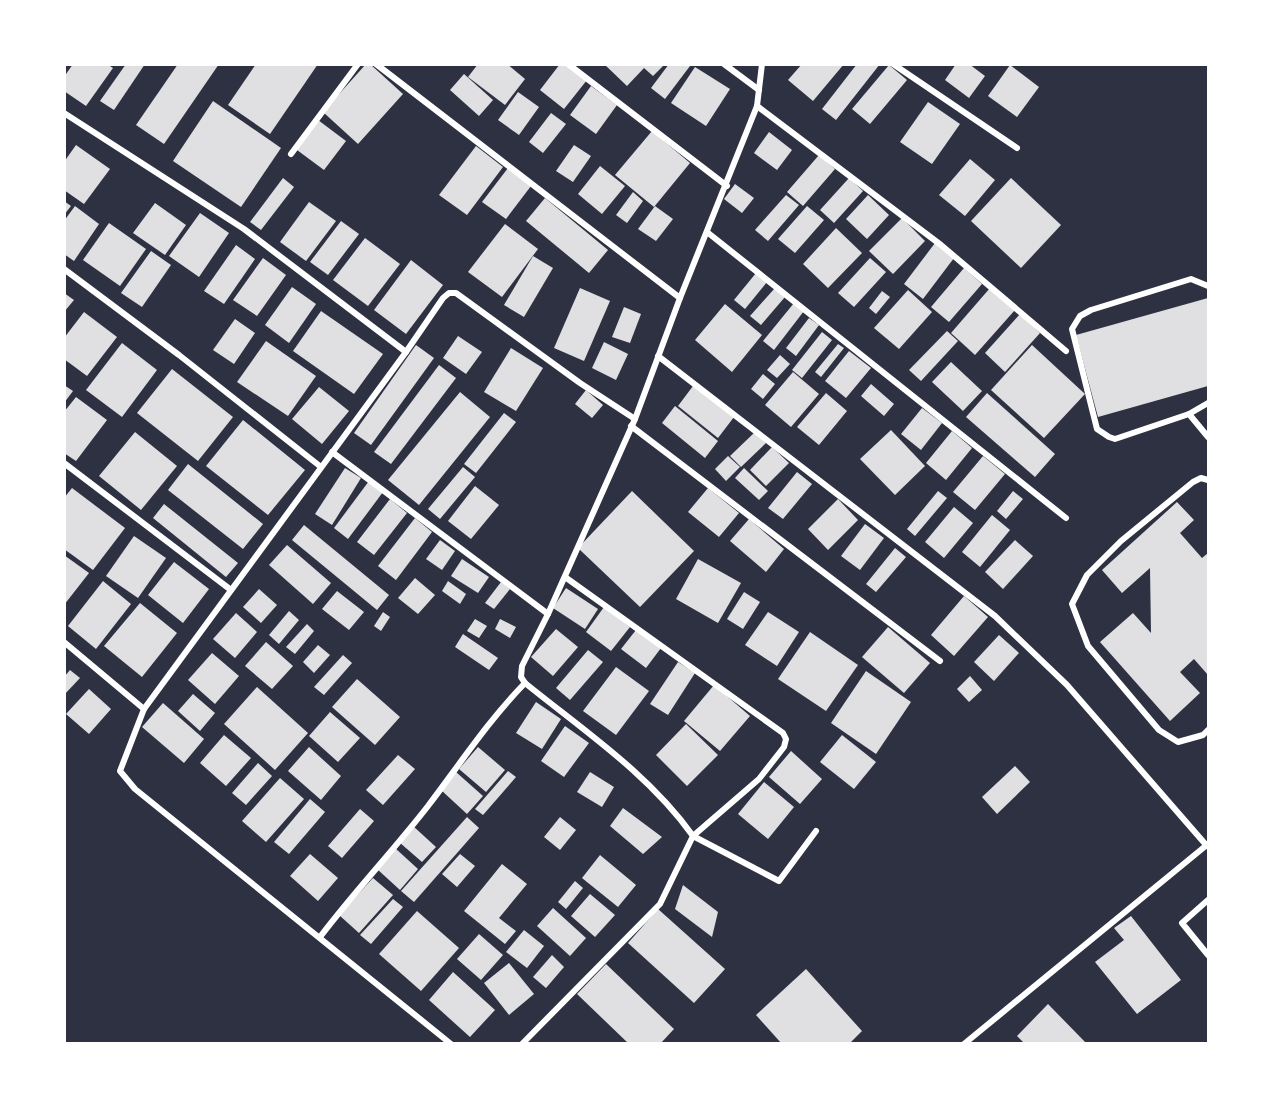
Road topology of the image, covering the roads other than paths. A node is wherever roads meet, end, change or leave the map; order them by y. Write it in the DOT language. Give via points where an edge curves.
graph roads {
  1 [pos="358,64"];
  2 [pos="376,64"];
  3 [pos="568,64"];
  4 [pos="724,64"];
  5 [pos="762,64"];
  6 [pos="893,64"];
  7 [pos="759,90"];
  8 [pos="757,106"];
  9 [pos="64,113"];
  10 [pos="1017,148"];
  11 [pos="291,154"];
  12 [pos="727,186"];
  13 [pos="707,232"];
  14 [pos="64,269"];
  15 [pos="1209,286"];
  16 [pos="680,298"];
  17 [pos="1066,351"];
  18 [pos="406,352"];
  19 [pos="658,356"];
  20 [pos="1209,403"];
  21 [pos="1189,414"];
  22 [pos="633,423"];
  23 [pos="1209,437"];
  24 [pos="332,452"];
  25 [pos="64,463"];
  26 [pos="321,466"];
  27 [pos="1209,480"];
  28 [pos="1066,519"];
  29 [pos="565,576"];
  30 [pos="231,590"];
  31 [pos="548,614"];
  32 [pos="64,642"];
  33 [pos="940,661"];
  34 [pos="525,683"];
  35 [pos="144,709"];
  36 [pos="1209,730"];
  37 [pos="816,831"];
  38 [pos="693,836"];
  39 [pos="1208,845"];
  40 [pos="1209,900"];
  41 [pos="320,938"];
  42 [pos="1209,955"];
  43 [pos="451,1044"];
  44 [pos="522,1044"];
  45 [pos="964,1044"];
  1 -- 11 [label="street"];
  2 -- 16 [label="street"];
  3 -- 12 [label="street"];
  4 -- 7 [label="street"];
  5 -- 7 [label="street"];
  6 -- 10 [label="street"];
  7 -- 8 [label="street"];
  8 -- 12 [label="street"];
  8 -- 17 [label="street" via="940,245"];
  9 -- 18 [label="street" via="244,230"];
  12 -- 13 [label="street"];
  13 -- 16 [label="street"];
  13 -- 28 [label="street"];
  14 -- 26 [label="street"];
  15 -- 21 [label="street" via="1191,279 1091,310 1080,316 1072,329 1097,429 1108,437 1115,439"];
  16 -- 19 [label="street"];
  18 -- 22 [label="street" via="443,298 456,293"];
  18 -- 24 [label="street"];
  19 -- 22 [label="street"];
  19 -- 39 [label="street" via="995,616 1067,685"];
  20 -- 21 [label="street"];
  21 -- 23 [label="street"];
  22 -- 29 [label="street"];
  22 -- 33 [label="street"];
  24 -- 26 [label="street"];
  24 -- 31 [label="street"];
  25 -- 30 [label="street"];
  26 -- 30 [label="street"];
  27 -- 36 [label="street" via="1193,482 1121,541 1087,575 1071,604 1088,646 1159,730 1178,742"];
  29 -- 31 [label="street"];
  29 -- 38 [label="street" via="786,739 759,778"];
  30 -- 35 [label="street"];
  31 -- 34 [label="street" via="522,666"];
  32 -- 35 [label="street"];
  34 -- 38 [label="street" via="648,782"];
  34 -- 41 [label="street"];
  35 -- 41 [label="street" via="120,771 135,789"];
  37 -- 38 [label="street" via="779,881"];
  38 -- 44 [label="street" via="660,904"];
  39 -- 45 [label="street"];
  40 -- 42 [label="street" via="1182,923"];
  41 -- 43 [label="street"];
}
